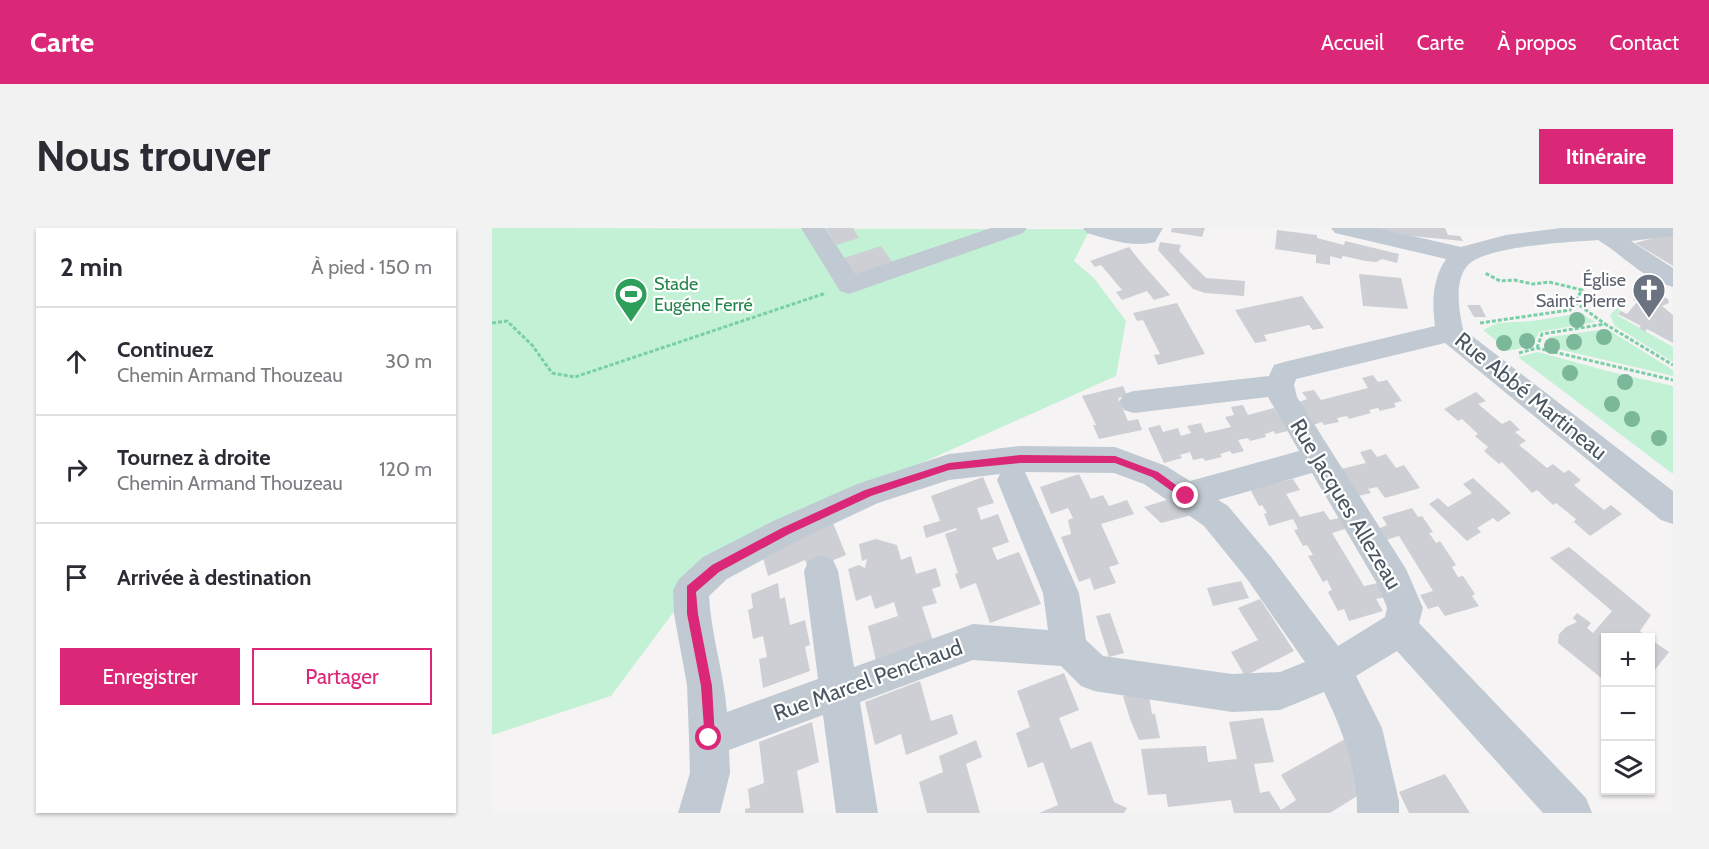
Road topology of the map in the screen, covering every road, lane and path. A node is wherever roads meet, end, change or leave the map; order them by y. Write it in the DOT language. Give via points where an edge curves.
graph roads {
  1 [pos="813,228"];
  2 [pos="1015,228"];
  3 [pos="1095,228"];
  4 [pos="1150,228"];
  5 [pos="1343,228"];
  6 [pos="1673,229"];
  7 [pos="1603,232"];
  8 [pos="1473,263"];
  9 [pos="1673,279"];
  10 [pos="849,285"];
  11 [pos="1575,302"];
  12 [pos="492,323"];
  13 [pos="1605,324"];
  14 [pos="1460,328"];
  15 [pos="1537,348"];
  16 [pos="1527,350"];
  17 [pos="1673,365"];
  18 [pos="1673,380"];
  19 [pos="1280,385"];
  20 [pos="1134,402"];
  21 [pos="1320,458"];
  22 [pos="1013,480"];
  23 [pos="1186,496"];
  24 [pos="1673,510"];
  25 [pos="821,571"];
  26 [pos="1400,628"];
  27 [pos="1069,649"];
  28 [pos="1333,670"];
  29 [pos="837,690"];
  30 [pos="709,738"];
  31 [pos="699,813"];
  32 [pos="857,813"];
  33 [pos="1378,813"];
  34 [pos="1571,813"];
  1 -- 10 [label="street"];
  2 -- 10 [label="street"];
  3 -- 4 [label="street" via="1146,237"];
  5 -- 8 [label="street"];
  6 -- 7 [label="street"];
  7 -- 8 [label="street" via="1487,246"];
  7 -- 9 [label="street"];
  8 -- 11 [label="path" via="1500,281 1549,282 1582,290"];
  8 -- 14 [label="street, Rue Abbé Martineau" via="1455,264 1446,300 1445,306"];
  10 -- 12 [label="path" via="575,376 552,373 532,345 507,321"];
  11 -- 13 [label="path"];
  11 -- 14 [label="path" via="1570,310"];
  13 -- 15 [label="path" via="1542,334"];
  13 -- 17 [label="path"];
  14 -- 19 [label="street" via="1301,366 1284,372"];
  14 -- 24 [label="street, Rue Abbé Martineau"];
  15 -- 16 [label="path"];
  15 -- 18 [label="path"];
  19 -- 20 [label="street"];
  19 -- 21 [label="street, Rue Jacques Allezeau" via="1283,399"];
  21 -- 23 [label="street"];
  21 -- 26 [label="street, Rue Jacques Allezeau" via="1394,580 1405,608"];
  22 -- 27 [label="street" via="1061,593"];
  23 -- 28 [label="street" via="1216,516"];
  23 -- 30 [label="street" via="1155,475 1115,460 1020,459 949,467 868,493 785,531 715,568 691,590 706,686"];
  25 -- 29 [label="street"];
  26 -- 28 [label="street"];
  26 -- 34 [label="street"];
  27 -- 28 [label="street" via="1094,673 1232,693 1280,691"];
  27 -- 29 [label="street, Rue Marcel Penchaud" via="973,642"];
  28 -- 33 [label="street" via="1362,729"];
  29 -- 30 [label="street, Rue Marcel Penchaud"];
  29 -- 32 [label="street"];
  30 -- 31 [label="street" via="710,773"];
}
